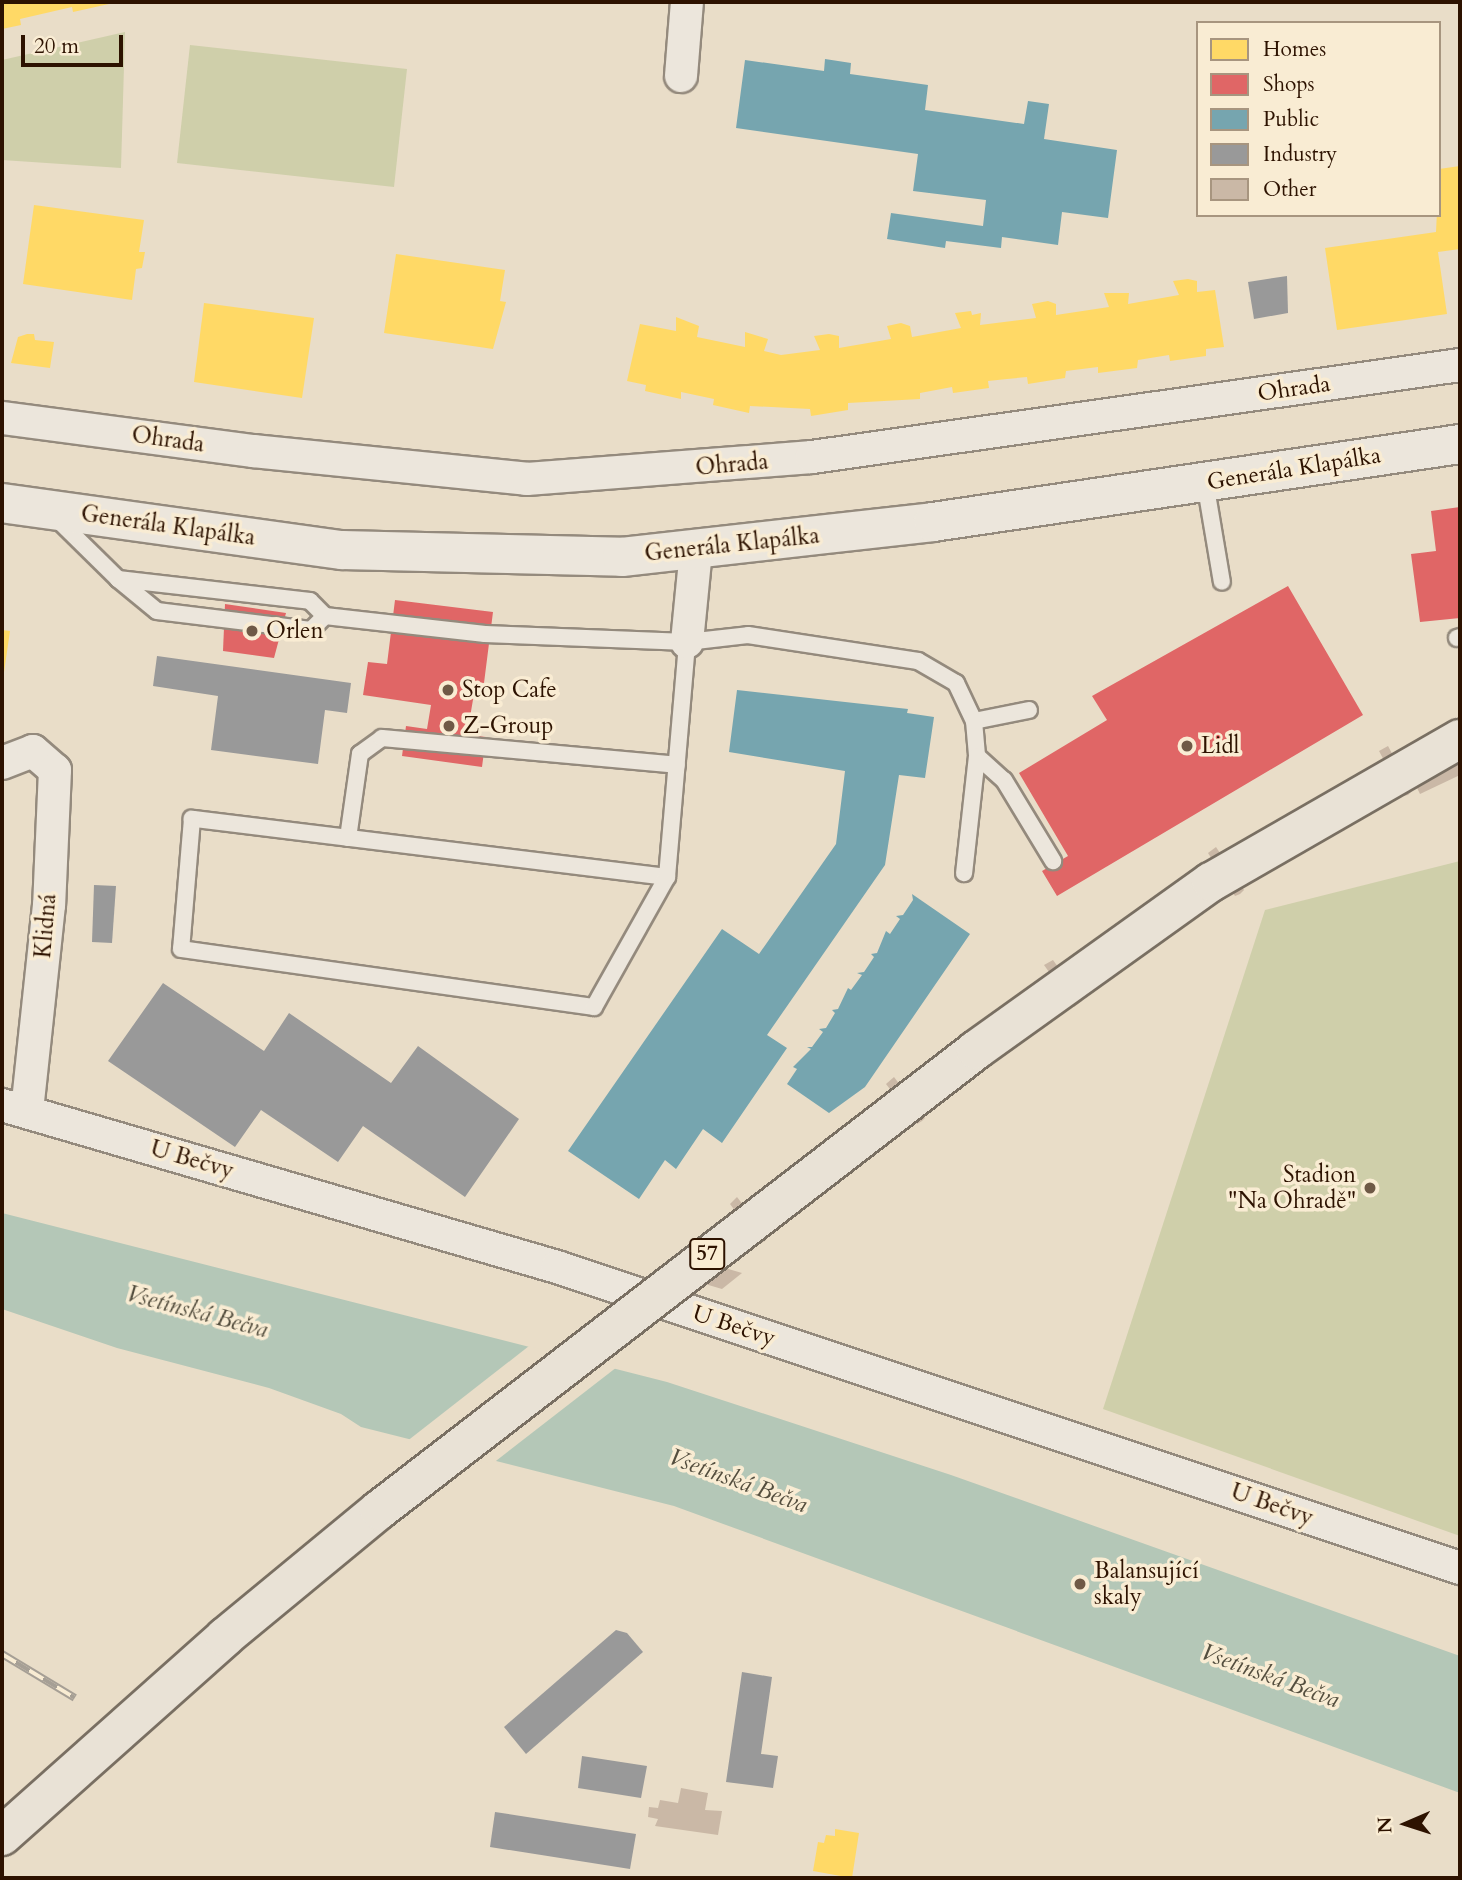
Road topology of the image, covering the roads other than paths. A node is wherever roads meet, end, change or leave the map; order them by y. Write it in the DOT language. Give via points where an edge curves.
graph roads {
  1 [pos="687,2"];
  2 [pos="681,76"];
  3 [pos="1460,365"];
  4 [pos="2,418"];
  5 [pos="1460,444"];
  6 [pos="1205,482"];
  7 [pos="2,503"];
  8 [pos="46,509"];
  9 [pos="696,550"];
  10 [pos="117,579"];
  11 [pos="1222,582"];
  12 [pos="325,616"];
  13 [pos="687,642"];
  14 [pos="1029,710"];
  15 [pos="974,721"];
  16 [pos="1460,739"];
  17 [pos="977,756"];
  18 [pos="2,763"];
  19 [pos="677,765"];
  20 [pos="348,838"];
  21 [pos="1053,861"];
  22 [pos="964,873"];
  23 [pos="667,877"];
  24 [pos="15,1108"];
  25 [pos="1460,1568"];
  26 [pos="2,1836"];
  1 -- 2 [label="street"];
  3 -- 4 [label="street, Ohrada" via="812,457 527,479 253,452"];
  5 -- 6 [label="street, Generála Klapálka"];
  6 -- 9 [label="street, Generála Klapálka"];
  6 -- 11 [label="lane"];
  7 -- 8 [label="street, Generála Klapálka"];
  8 -- 9 [label="street, Generála Klapálka" via="342,551 622,557"];
  8 -- 10 [label="lane"];
  9 -- 13 [label="street"];
  10 -- 12 [label="lane" via="310,601"];
  10 -- 12 [label="lane" via="157,611 311,630"];
  12 -- 13 [label="lane" via="485,634"];
  13 -- 15 [label="lane" via="748,635 918,661 956,683"];
  13 -- 19 [label="lane"];
  14 -- 15 [label="lane"];
  15 -- 17 [label="lane"];
  16 -- 26 [label="main road, 57, bridge" via="1211,883 915,1095 379,1510 225,1637"];
  17 -- 21 [label="lane" via="1004,780"];
  17 -- 22 [label="lane"];
  18 -- 24 [label="street, Klidná" via="33,751 55,769 48,905"];
  19 -- 20 [label="lane" via="382,738 360,754"];
  19 -- 23 [label="lane"];
  20 -- 23 [label="lane"];
  20 -- 23 [label="lane" via="192,819 181,948 594,1007"];
  24 -- 25 [label="street, U Bečvy" via="557,1267"];
}
